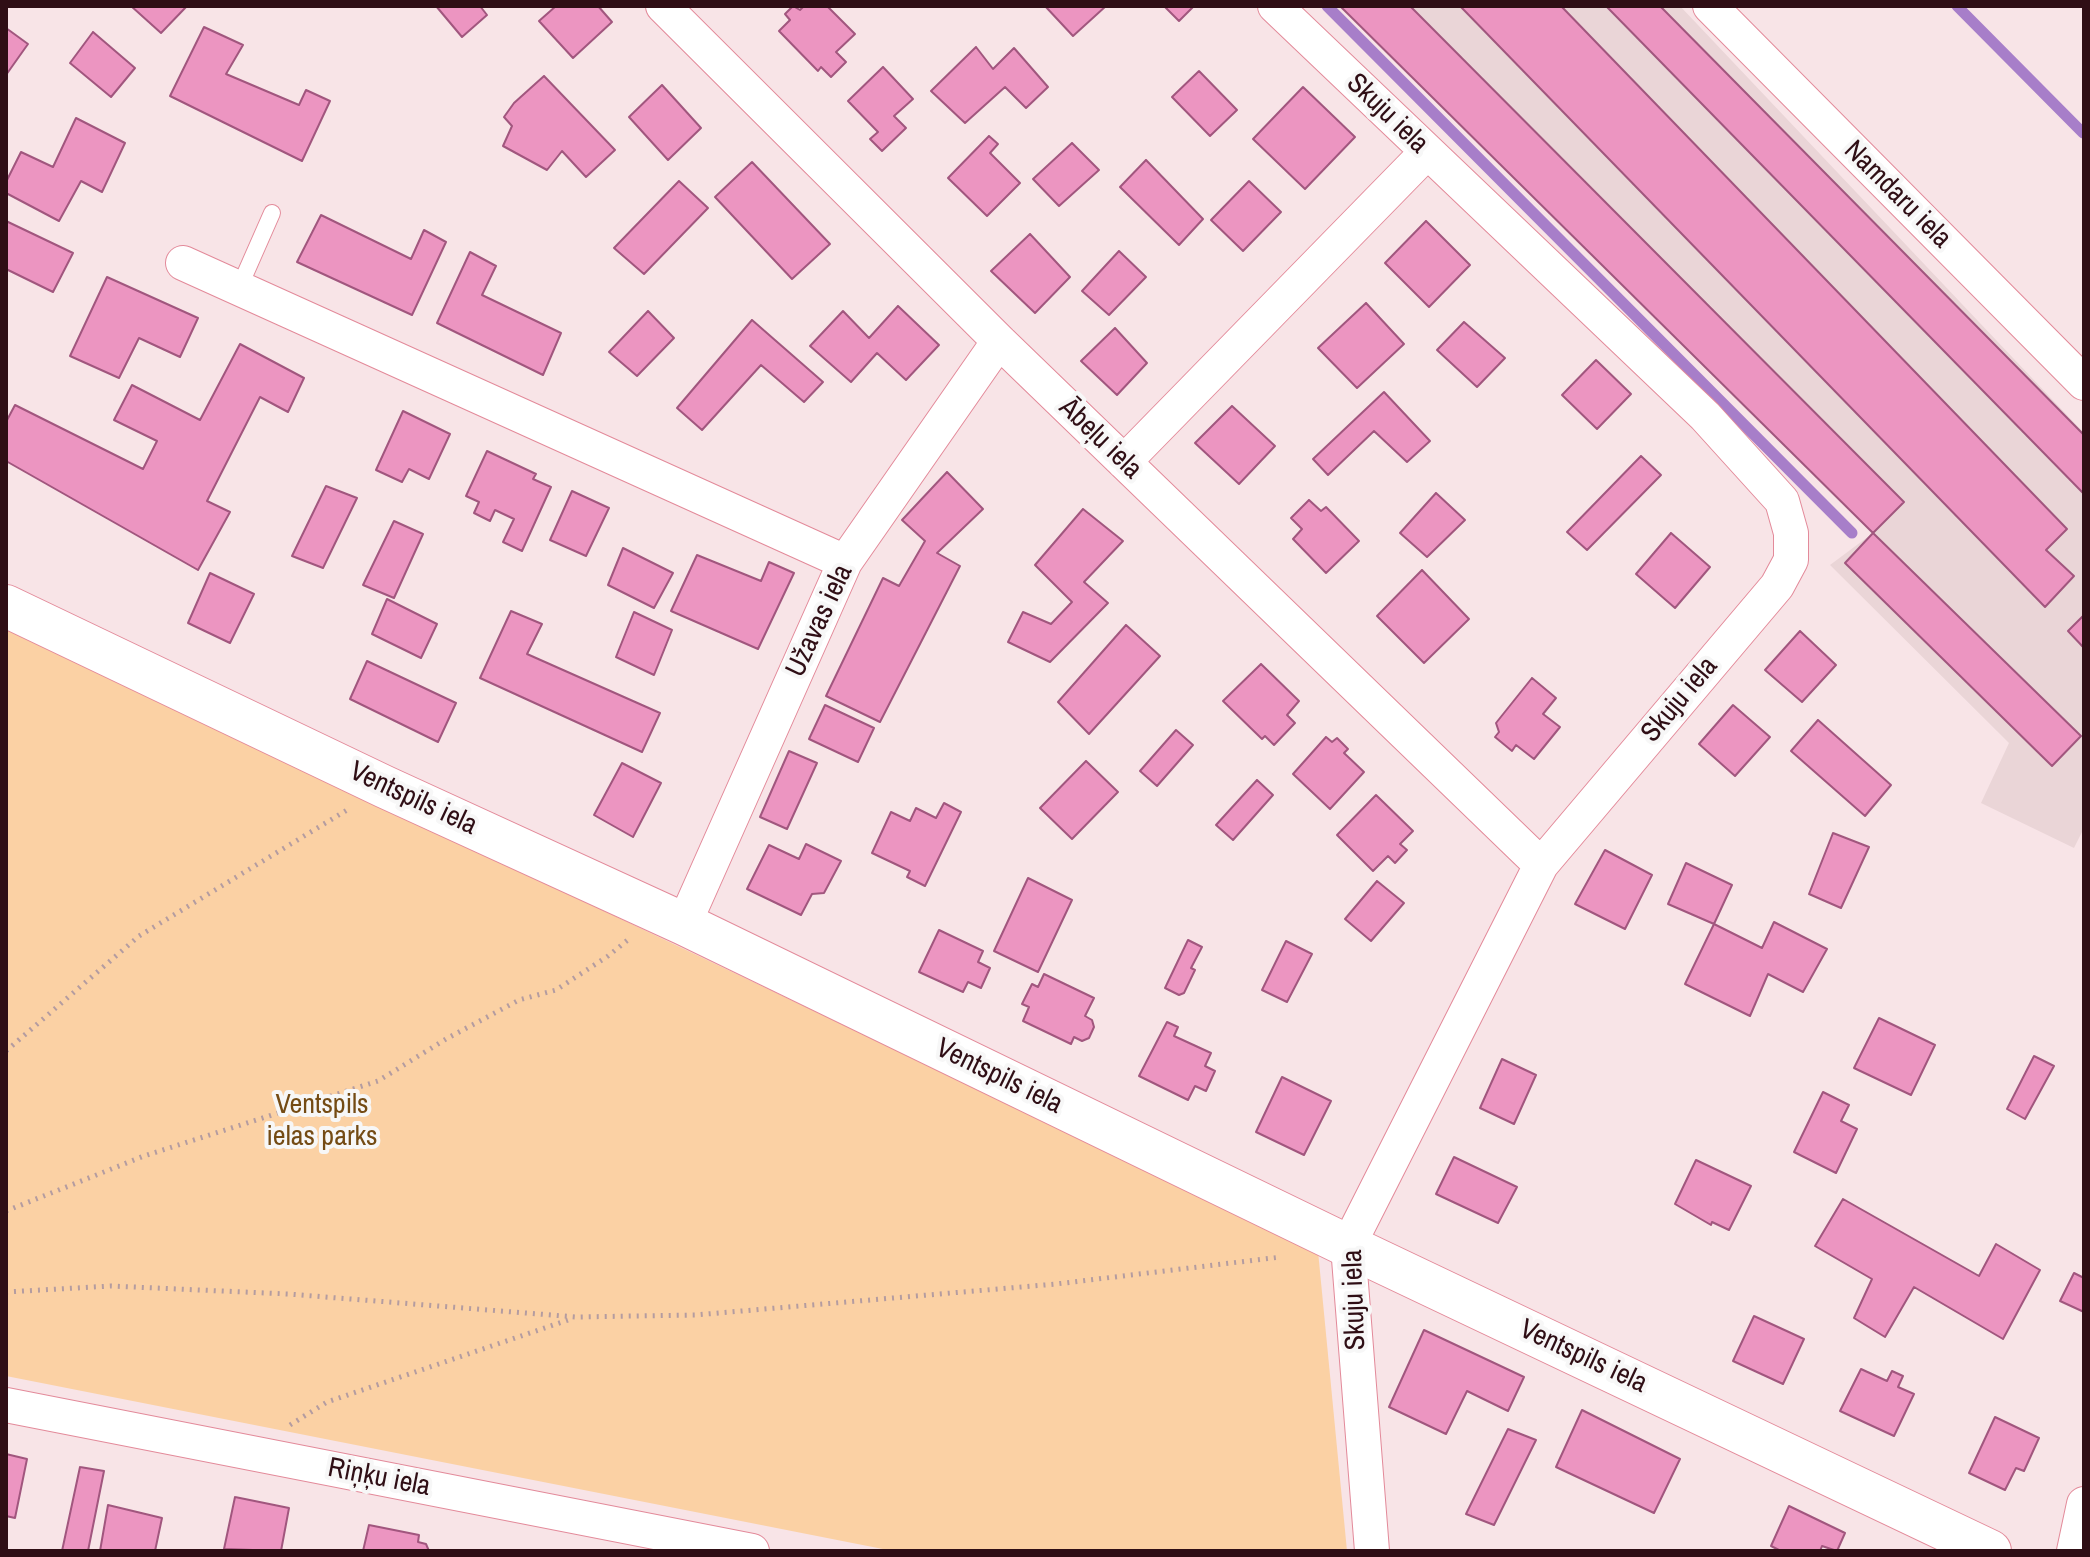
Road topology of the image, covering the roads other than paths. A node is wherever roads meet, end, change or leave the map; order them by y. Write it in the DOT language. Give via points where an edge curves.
graph roads {
  1 [pos="663,6"];
  2 [pos="1275,6"];
  3 [pos="1710,6"];
  4 [pos="1427,152"];
  5 [pos="272,213"];
  6 [pos="183,263"];
  7 [pos="239,288"];
  8 [pos="999,341"];
  9 [pos="2084,383"];
  10 [pos="1124,462"];
  11 [pos="845,562"];
  12 [pos="6,606"];
  13 [pos="1541,865"];
  14 [pos="672,919"];
  15 [pos="1348,1246"];
  16 [pos="6,1405"];
  17 [pos="2084,1504"];
  18 [pos="752,1551"];
  19 [pos="1372,1551"];
  20 [pos="1990,1551"];
  21 [pos="2074,1551"];
  1 -- 8 [label="street, Ābeļu iela"];
  2 -- 4 [label="street, Skuju iela"];
  3 -- 9 [label="street, Namdaru iela"];
  4 -- 10 [label="street"];
  4 -- 13 [label="street, Skuju iela" via="1705,416 1782,501 1791,533 1791,560 1777,586"];
  5 -- 7 [label="lane"];
  6 -- 7 [label="street"];
  7 -- 11 [label="street"];
  8 -- 10 [label="street, Ābeļu iela"];
  8 -- 11 [label="street, Užavas iela"];
  10 -- 13 [label="street, Ābeļu iela"];
  11 -- 14 [label="street, Užavas iela"];
  12 -- 14 [label="street, Ventspils iela"];
  13 -- 15 [label="street, Skuju iela"];
  14 -- 15 [label="street, Ventspils iela"];
  15 -- 19 [label="street, Skuju iela"];
  15 -- 20 [label="street, Ventspils iela"];
  16 -- 18 [label="street, Riņķu iela"];
  17 -- 21 [label="street"];
}
